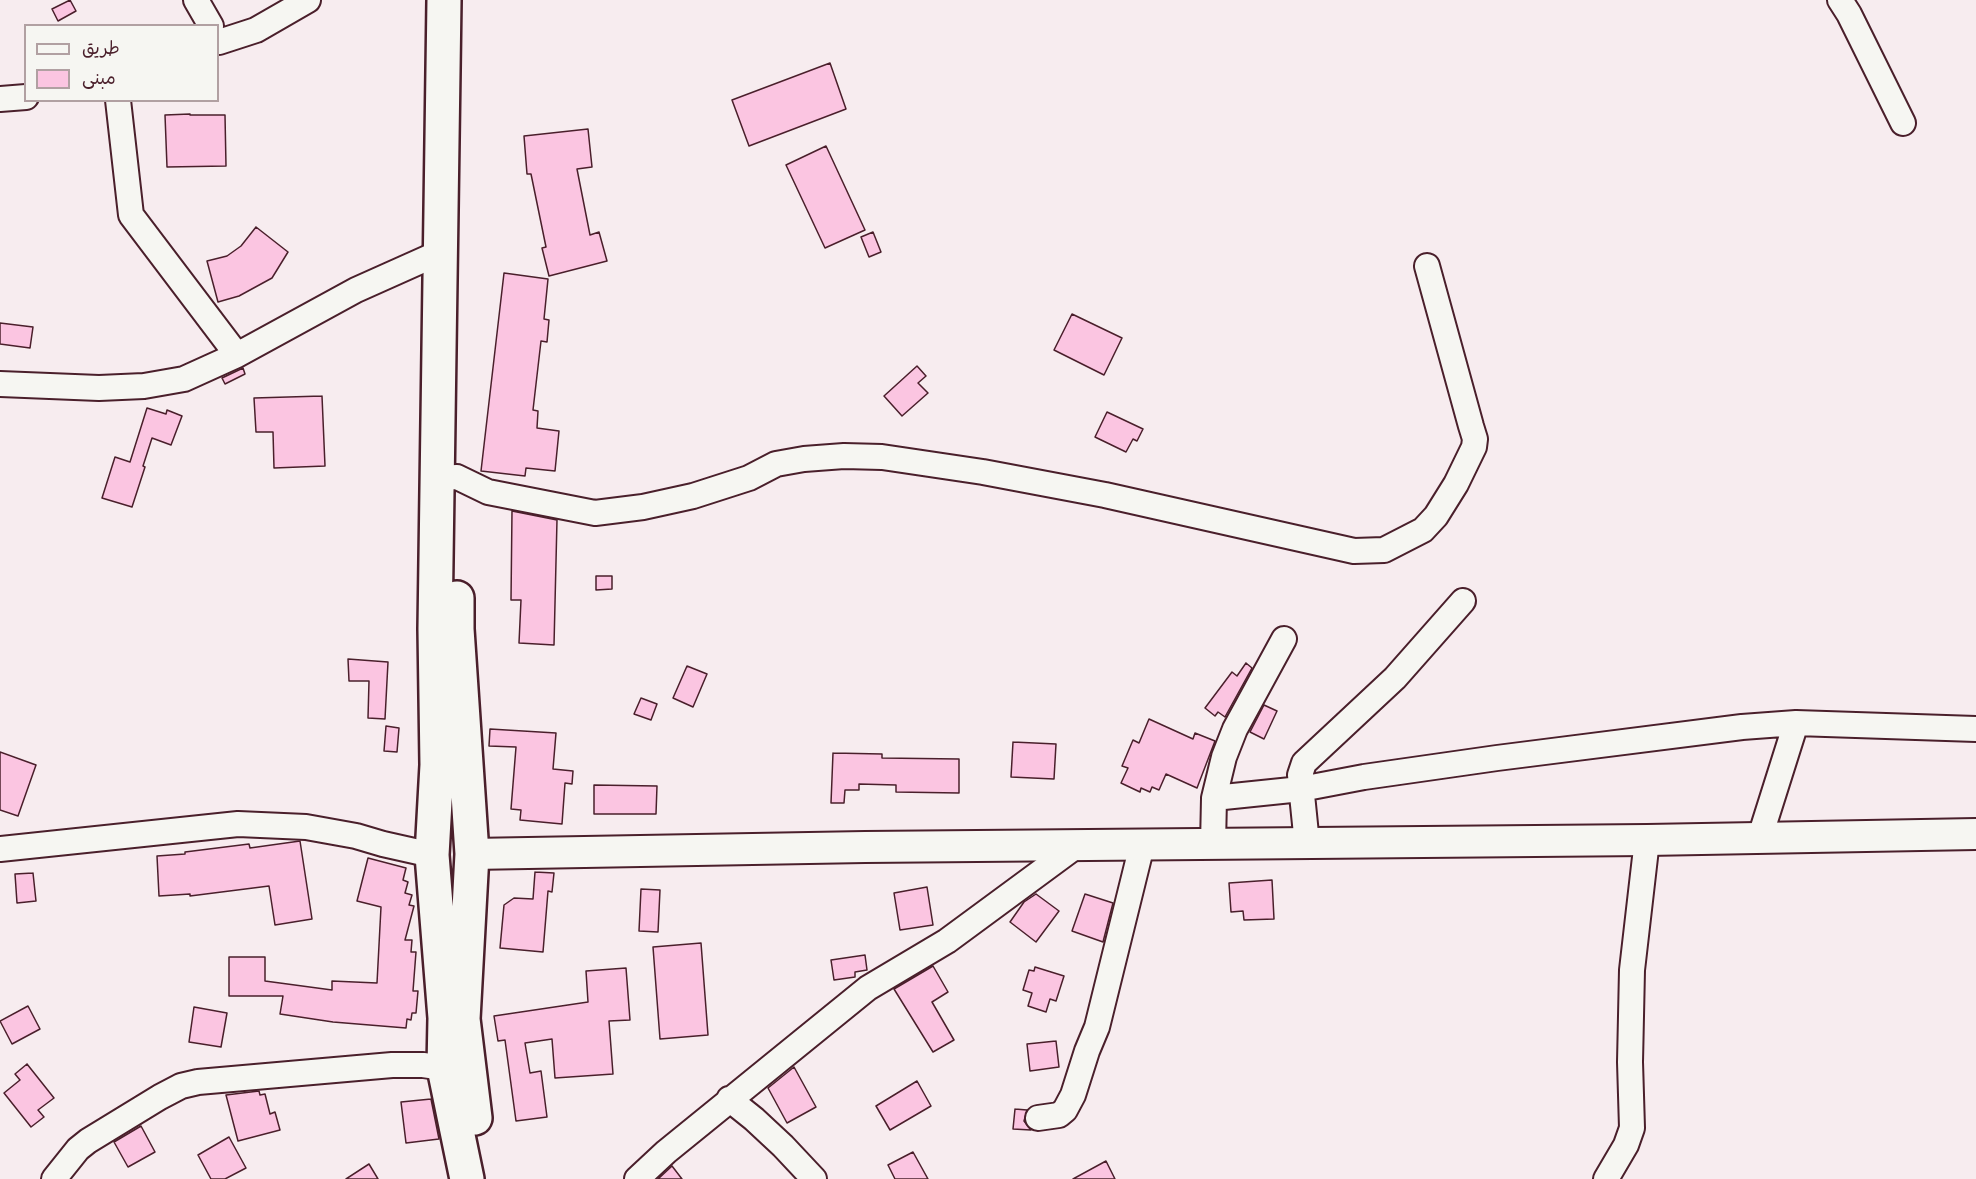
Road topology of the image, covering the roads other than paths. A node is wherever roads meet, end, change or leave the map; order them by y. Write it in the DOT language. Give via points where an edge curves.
graph roads {
  1 [pos="196,0"];
  2 [pos="308,0"];
  3 [pos="444,0"];
  4 [pos="465,0"];
  5 [pos="1840,0"];
  6 [pos="209,24"];
  7 [pos="219,36"];
  8 [pos="24,98"];
  9 [pos="0,99"];
  10 [pos="118,102"];
  11 [pos="1903,123"];
  12 [pos="441,252"];
  13 [pos="1427,266"];
  14 [pos="237,355"];
  15 [pos="0,384"];
  16 [pos="447,477"];
  17 [pos="1463,601"];
  18 [pos="446,629"];
  19 [pos="1284,639"];
  20 [pos="1796,723"];
  21 [pos="1976,729"];
  22 [pos="1301,789"];
  23 [pos="1214,798"];
  24 [pos="435,801"];
  25 [pos="469,802"];
  26 [pos="1976,834"];
  27 [pos="1760,837"];
  28 [pos="1647,840"];
  29 [pos="1307,844"];
  30 [pos="1142,845"];
  31 [pos="1214,845"];
  32 [pos="1076,846"];
  33 [pos="0,849"];
  34 [pos="472,854"];
  35 [pos="432,855"];
  36 [pos="435,896"];
  37 [pos="470,896"];
  38 [pos="454,1019"];
  39 [pos="444,1068"];
  40 [pos="729,1100"];
  41 [pos="1038,1118"];
  42 [pos="54,1179"];
  43 [pos="467,1179"];
  44 [pos="485,1179"];
  45 [pos="637,1179"];
  46 [pos="814,1179"];
  47 [pos="1606,1179"];
  1 -- 6 [label="street"];
  2 -- 7 [label="street" via="256,30"];
  3 -- 12 [label="highway"];
  4 -- 16 [label="highway"];
  5 -- 11 [label="street"];
  8 -- 9 [label="street"];
  10 -- 14 [label="street" via="131,215"];
  12 -- 14 [label="street" via="356,290"];
  12 -- 16 [label="highway"];
  13 -- 16 [label="street" via="1472,426 1474,447 1436,516 1423,530 1384,550 1354,551 1105,495 882,457 844,456 776,464 693,496 595,513 488,492"];
  14 -- 15 [label="street" via="184,379 163,384 99,388"];
  16 -- 18 [label="highway"];
  17 -- 22 [label="street" via="1395,678 1308,759 1300,775"];
  18 -- 24 [label="highway"];
  18 -- 25 [label="highway"];
  19 -- 23 [label="street" via="1235,729"];
  20 -- 21 [label="street"];
  20 -- 22 [label="street" via="1497,758"];
  20 -- 27 [label="street"];
  22 -- 23 [label="street"];
  22 -- 29 [label="street"];
  23 -- 31 [label="street"];
  24 -- 25 [label="highway" via="447,798"];
  24 -- 35 [label="highway"];
  25 -- 34 [label="highway"];
  26 -- 27 [label="main road"];
  27 -- 28 [label="main road"];
  28 -- 29 [label="main road"];
  28 -- 47 [label="street" via="1632,970 1632,1128"];
  29 -- 31 [label="main road"];
  30 -- 31 [label="main road"];
  30 -- 32 [label="main road"];
  30 -- 41 [label="street" via="1097,1027 1073,1095 1059,1115"];
  32 -- 34 [label="main road"];
  32 -- 40 [label="street" via="947,940 868,988"];
  33 -- 35 [label="street" via="238,824 306,827"];
  34 -- 37 [label="highway"];
  35 -- 36 [label="highway"];
  36 -- 37 [label="highway"];
  36 -- 38 [label="highway"];
  37 -- 38 [label="highway"];
  38 -- 39 [label="highway"];
  38 -- 44 [label="highway"];
  39 -- 42 [label="street" via="392,1065 182,1086 88,1141"];
  39 -- 43 [label="highway"];
  40 -- 45 [label="street"];
  40 -- 46 [label="street"];
}
